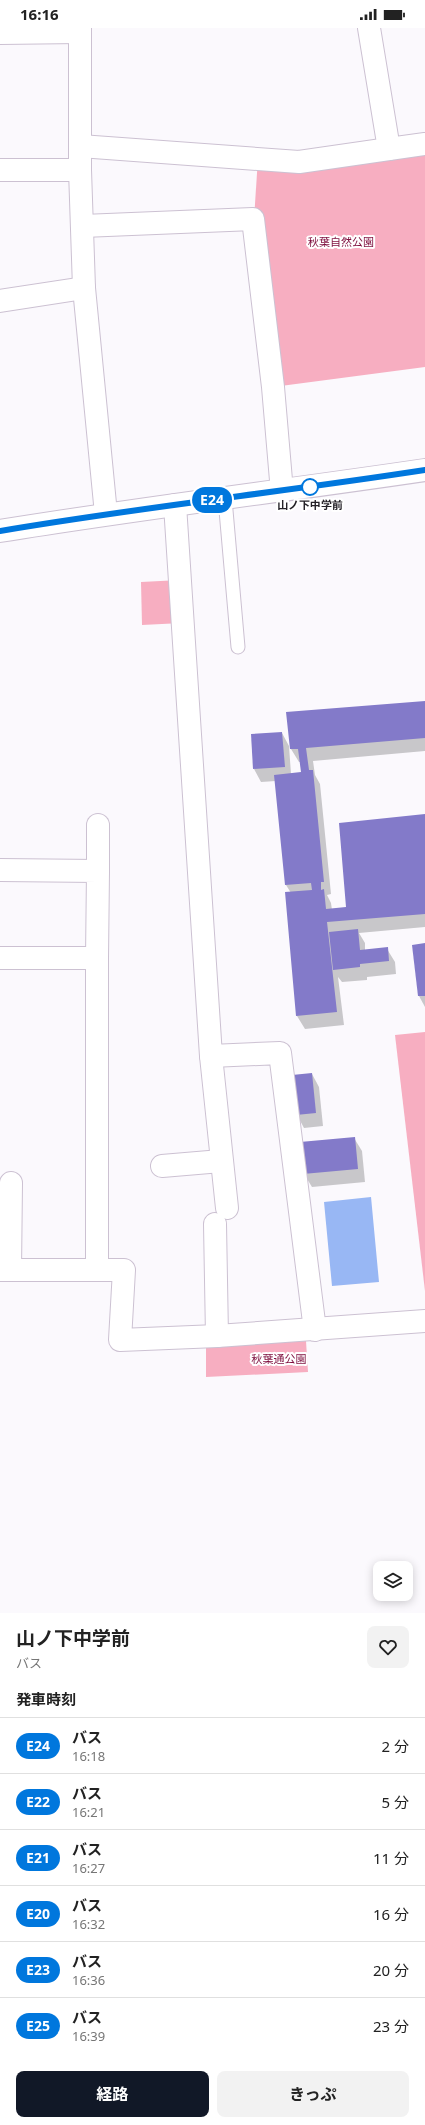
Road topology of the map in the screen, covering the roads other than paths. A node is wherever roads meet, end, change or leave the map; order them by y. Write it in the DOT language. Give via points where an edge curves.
graph roads {
  1 [pos="369,28"];
  2 [pos="80,30"];
  3 [pos="0,33"];
  4 [pos="425,144"];
  5 [pos="80,146"];
  6 [pos="389,149"];
  7 [pos="0,170"];
  8 [pos="80,170"];
  9 [pos="83,226"];
  10 [pos="84,288"];
  11 [pos="0,301"];
  12 [pos="425,470"];
  13 [pos="282,492"];
  14 [pos="225,499"];
  15 [pos="175,505"];
  16 [pos="106,514"];
  17 [pos="0,531"];
  18 [pos="238,647"];
  19 [pos="98,825"];
  20 [pos="0,870"];
  21 [pos="98,871"];
  22 [pos="0,958"];
  23 [pos="97,958"];
  24 [pos="210,1056"];
  25 [pos="221,1161"];
  26 [pos="162,1166"];
  27 [pos="12,1183"];
  28 [pos="5,1270"];
  29 [pos="97,1270"];
  30 [pos="425,1321"];
  31 [pos="315,1330"];
  32 [pos="217,1336"];
  1 -- 6 [label="main road"];
  2 -- 3 [label="main road"];
  2 -- 5 [label="main road"];
  4 -- 6 [label="main road"];
  5 -- 6 [label="main road" via="299,162"];
  5 -- 8 [label="main road"];
  7 -- 8 [label="main road"];
  8 -- 9 [label="main road"];
  9 -- 10 [label="main road"];
  9 -- 13 [label="main road" via="253,219 273,387"];
  10 -- 11 [label="main road"];
  10 -- 16 [label="main road"];
  12 -- 13 [label="main road"];
  13 -- 14 [label="main road"];
  14 -- 15 [label="main road"];
  14 -- 18 [label="lane"];
  15 -- 16 [label="main road"];
  15 -- 24 [label="main road"];
  16 -- 17 [label="main road"];
  19 -- 21 [label="main road"];
  20 -- 21 [label="main road"];
  21 -- 23 [label="main road"];
  22 -- 23 [label="main road"];
  23 -- 29 [label="main road"];
  24 -- 25 [label="main road"];
  24 -- 31 [label="main road" via="280,1053"];
  25 -- 26 [label="main road"];
  25 -- 32 [label="main road"];
  27 -- 28 [label="main road"];
  28 -- 29 [label="main road"];
  29 -- 32 [label="main road" via="124,1270 120,1340"];
  30 -- 31 [label="main road"];
  31 -- 32 [label="main road"];
}
